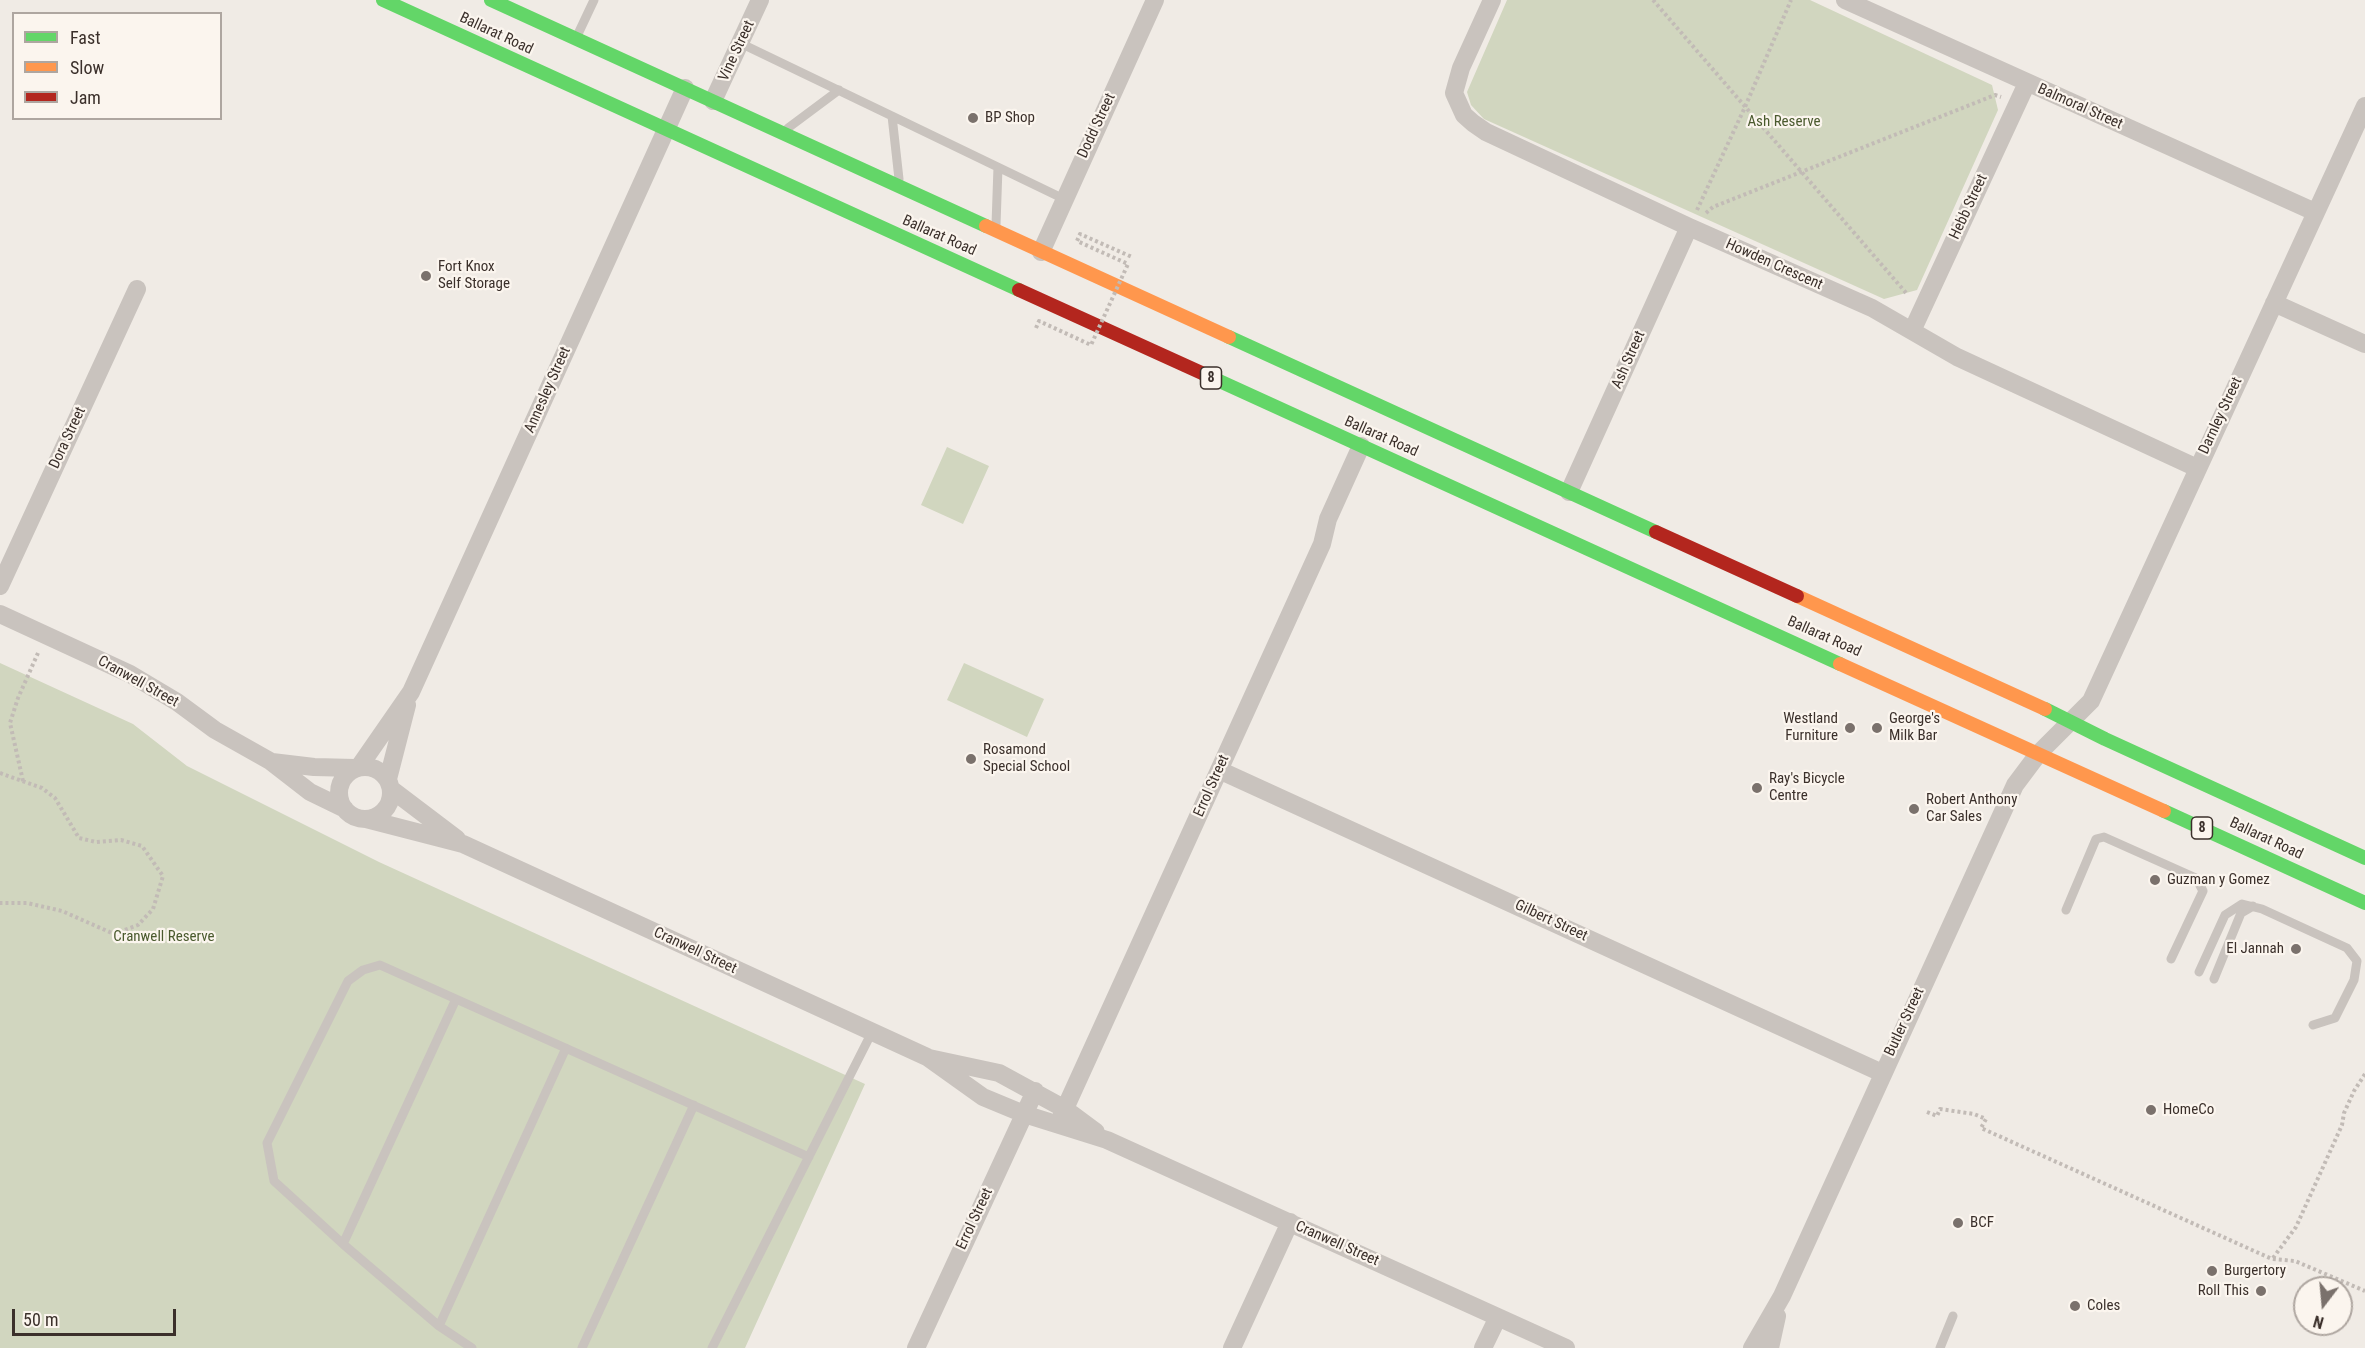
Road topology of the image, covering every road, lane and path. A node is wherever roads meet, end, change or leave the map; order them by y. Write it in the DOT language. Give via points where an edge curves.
graph roads {
  1 [pos="383,0"];
  2 [pos="491,0"];
  3 [pos="594,0"];
  4 [pos="760,0"];
  5 [pos="1155,0"];
  6 [pos="1492,0"];
  7 [pos="1653,0"];
  8 [pos="1791,0"];
  9 [pos="1845,0"];
  10 [pos="575,38"];
  11 [pos="740,43"];
  12 [pos="2027,82"];
  13 [pos="685,88"];
  14 [pos="839,90"];
  15 [pos="1995,95"];
  16 [pos="713,101"];
  17 [pos="2365,106"];
  18 [pos="1745,107"];
  19 [pos="892,116"];
  20 [pos="666,130"];
  21 [pos="781,133"];
  22 [pos="998,167"];
  23 [pos="1801,172"];
  24 [pos="901,188"];
  25 [pos="1064,199"];
  26 [pos="2315,212"];
  27 [pos="1689,227"];
  28 [pos="996,231"];
  29 [pos="1041,252"];
  30 [pos="1132,257"];
  31 [pos="136,289"];
  32 [pos="1904,291"];
  33 [pos="2274,303"];
  34 [pos="1036,328"];
  35 [pos="1912,331"];
  36 [pos="2365,344"];
  37 [pos="1361,446"];
  38 [pos="2198,468"];
  39 [pos="1569,492"];
  40 [pos="0,586"];
  41 [pos="0,614"];
  42 [pos="46,636"];
  43 [pos="411,692"];
  44 [pos="2071,720"];
  45 [pos="2039,753"];
  46 [pos="270,761"];
  47 [pos="357,768"];
  48 [pos="1219,770"];
  49 [pos="0,773"];
  50 [pos="23,781"];
  51 [pos="390,784"];
  52 [pos="345,809"];
  53 [pos="366,819"];
  54 [pos="463,844"];
  55 [pos="2365,858"];
  56 [pos="0,903"];
  57 [pos="2365,903"];
  58 [pos="2253,906"];
  59 [pos="2066,910"];
  60 [pos="2171,959"];
  61 [pos="2199,972"];
  62 [pos="2214,979"];
  63 [pos="456,999"];
  64 [pos="2313,1025"];
  65 [pos="872,1032"];
  66 [pos="566,1048"];
  67 [pos="927,1057"];
  68 [pos="1882,1073"];
  69 [pos="2365,1074"];
  70 [pos="1035,1091"];
  71 [pos="694,1105"];
  72 [pos="1928,1112"];
  73 [pos="1024,1114"];
  74 [pos="1062,1117"];
  75 [pos="808,1157"];
  76 [pos="1290,1222"];
  77 [pos="342,1244"];
  78 [pos="2272,1259"];
  79 [pos="2365,1292"];
  80 [pos="1953,1316"];
  81 [pos="1498,1317"];
  82 [pos="439,1326"];
  83 [pos="1764,1347"];
  84 [pos="472,1348"];
  85 [pos="582,1348"];
  86 [pos="712,1348"];
  87 [pos="916,1348"];
  88 [pos="1232,1348"];
  89 [pos="1483,1348"];
  90 [pos="1566,1348"];
  91 [pos="1940,1348"];
  1 -- 20 [label="highway, Ballarat Road / 8"];
  2 -- 10 [label="highway, Ballarat Road"];
  3 -- 10 [label="lane"];
  4 -- 11 [label="street, Vine Street"];
  5 -- 25 [label="street, Dodd Street"];
  6 -- 27 [label="street, Howden Crescent" via="1456,82 1454,93 1464,115 1486,132"];
  7 -- 18 [label="path"];
  8 -- 18 [label="path"];
  9 -- 12 [label="street, Balmoral Street"];
  10 -- 13 [label="highway, Ballarat Road"];
  11 -- 14 [label="lane"];
  11 -- 16 [label="street, Vine Street"];
  12 -- 26 [label="street, Balmoral Street"];
  12 -- 35 [label="street, Hebb Street"];
  13 -- 16 [label="highway, Ballarat Road"];
  13 -- 20 [label="street, Annesley Street"];
  14 -- 19 [label="lane"];
  14 -- 21 [label="lane"];
  15 -- 23 [label="path"];
  16 -- 21 [label="highway, Ballarat Road"];
  17 -- 26 [label="street, Darnley Street"];
  18 -- 23 [label="path"];
  18 -- 27 [label="path"];
  19 -- 22 [label="lane"];
  19 -- 24 [label="lane"];
  20 -- 37 [label="highway, Ballarat Road / 8"];
  20 -- 43 [label="street, Annesley Street"];
  21 -- 24 [label="highway, Ballarat Road"];
  22 -- 25 [label="lane"];
  22 -- 28 [label="lane"];
  23 -- 27 [label="path" via="1713,207"];
  23 -- 32 [label="path"];
  24 -- 28 [label="highway, Ballarat Road"];
  25 -- 29 [label="street, Dodd Street"];
  26 -- 33 [label="street, Darnley Street"];
  27 -- 35 [label="street, Howden Crescent" via="1872,308"];
  27 -- 39 [label="street, Ash Street"];
  28 -- 29 [label="highway, Ballarat Road"];
  29 -- 39 [label="highway, Ballarat Road"];
  30 -- 34 [label="path, bridge" via="1080,234 1077,241 1128,264 1101,325 1091,345 1039,321"];
  31 -- 40 [label="street, Dora Street"];
  33 -- 36 [label="street"];
  33 -- 38 [label="street, Darnley Street"];
  35 -- 38 [label="street, Howden Crescent" via="1957,357"];
  37 -- 45 [label="highway, Ballarat Road / 8"];
  37 -- 48 [label="street, Errol Street" via="1322,544"];
  38 -- 44 [label="street, Darnley Street" via="2091,701"];
  39 -- 44 [label="highway, Ballarat Road"];
  41 -- 42 [label="street, Cranwell Street"];
  42 -- 46 [label="street, Cranwell Street" via="130,674"];
  42 -- 50 [label="path" via="10,723"];
  43 -- 47 [label="street, Annesley Street"];
  43 -- 51 [label="street, Annesley Street"];
  44 -- 45 [label="street, Darnley Street"];
  44 -- 55 [label="highway, Ballarat Road"];
  45 -- 57 [label="highway, Ballarat Road / 8"];
  45 -- 68 [label="street, Butler Street" via="2015,785"];
  46 -- 47 [label="street, Cranwell Street" via="314,768"];
  46 -- 52 [label="street, Cranwell Street" via="310,792"];
  47 -- 51 [label="street" via="375,769"];
  47 -- 52 [label="street" via="348,772 340,786"];
  48 -- 68 [label="street, Gilbert Street"];
  48 -- 74 [label="street, Errol Street"];
  49 -- 50 [label="path"];
  50 -- 56 [label="path" via="55,798 79,837 142,846 163,876 153,909 138,925 114,934 62,911 27,903"];
  51 -- 53 [label="street" via="388,806 383,813"];
  51 -- 54 [label="street, Cranwell Street"];
  52 -- 53 [label="street"];
  53 -- 54 [label="street, Cranwell Street"];
  54 -- 65 [label="street, Cranwell Street"];
  58 -- 61 [label="lane" via="2242,904 2225,915"];
  58 -- 62 [label="lane" via="2241,913"];
  58 -- 64 [label="lane" via="2347,948 2357,961 2354,980 2335,1018"];
  59 -- 60 [label="lane" via="2096,839 2104,837 2196,878 2203,891"];
  63 -- 66 [label="lane"];
  63 -- 77 [label="lane"];
  63 -- 77 [label="lane" via="380,965 363,970 348,981 267,1143 274,1181"];
  65 -- 67 [label="street, Cranwell Street"];
  65 -- 75 [label="lane"];
  66 -- 71 [label="lane"];
  66 -- 82 [label="lane"];
  67 -- 70 [label="street, Cranwell Street" via="999,1073"];
  67 -- 73 [label="street, Cranwell Street" via="983,1097"];
  68 -- 83 [label="street, Butler Street" via="1782,1296"];
  69 -- 78 [label="path" via="2344,1113 2296,1227"];
  70 -- 73 [label="street, Errol Street"];
  70 -- 74 [label="street, Cranwell Street"];
  71 -- 75 [label="lane"];
  71 -- 85 [label="lane"];
  72 -- 78 [label="path" via="1937,1116 1940,1109 1962,1111 1986,1119 1981,1128"];
  73 -- 74 [label="street, Cranwell Street"];
  73 -- 87 [label="street, Errol Street"];
  74 -- 76 [label="street, Cranwell Street"];
  75 -- 86 [label="lane"];
  76 -- 81 [label="street, Cranwell Street"];
  76 -- 88 [label="street"];
  77 -- 82 [label="lane"];
  78 -- 79 [label="path" via="2295,1261"];
  80 -- 91 [label="lane"];
  81 -- 89 [label="street"];
  81 -- 90 [label="street, Cranwell Street"];
  82 -- 84 [label="lane"];
}
